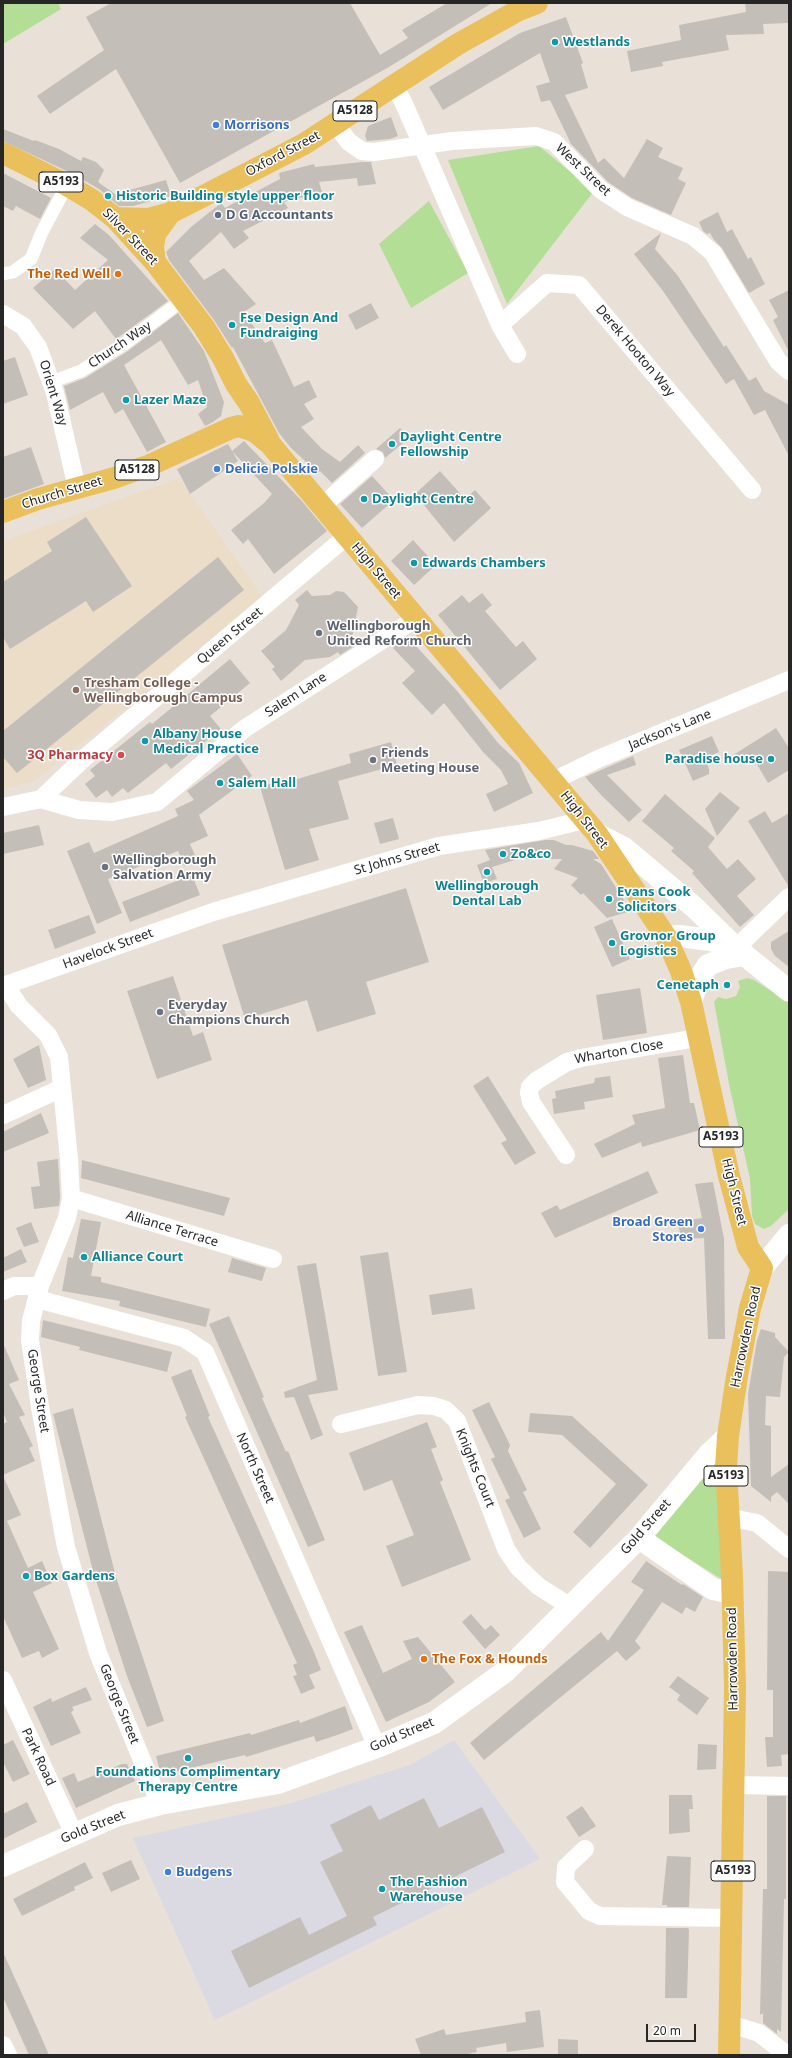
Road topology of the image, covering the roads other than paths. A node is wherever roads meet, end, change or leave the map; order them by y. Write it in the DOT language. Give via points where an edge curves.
graph roads {
  1 [pos="537,3"];
  2 [pos="395,86"];
  3 [pos="335,124"];
  4 [pos="422,146"];
  5 [pos="3,153"];
  6 [pos="67,185"];
  7 [pos="170,213"];
  8 [pos="115,218"];
  9 [pos="155,262"];
  10 [pos="3,274"];
  11 [pos="184,299"];
  12 [pos="3,314"];
  13 [pos="500,324"];
  14 [pos="517,354"];
  15 [pos="789,371"];
  16 [pos="51,382"];
  17 [pos="236,384"];
  18 [pos="231,428"];
  19 [pos="270,444"];
  20 [pos="374,459"];
  21 [pos="77,488"];
  22 [pos="752,490"];
  23 [pos="322,506"];
  24 [pos="3,512"];
  25 [pos="347,536"];
  26 [pos="415,619"];
  27 [pos="789,680"];
  28 [pos="552,781"];
  29 [pos="41,799"];
  30 [pos="3,807"];
  31 [pos="591,827"];
  32 [pos="789,897"];
  33 [pos="213,912"];
  34 [pos="666,937"];
  35 [pos="741,952"];
  36 [pos="5,986"];
  37 [pos="789,991"];
  38 [pos="691,1002"];
  39 [pos="697,1038"];
  40 [pos="62,1088"];
  41 [pos="3,1115"];
  42 [pos="566,1155"];
  43 [pos="71,1198"];
  44 [pos="789,1235"];
  45 [pos="273,1259"];
  46 [pos="762,1268"];
  47 [pos="3,1291"];
  48 [pos="38,1292"];
  49 [pos="341,1424"];
  50 [pos="728,1436"];
  51 [pos="727,1517"];
  52 [pos="639,1538"];
  53 [pos="789,1549"];
  54 [pos="732,1593"];
  55 [pos="571,1607"];
  56 [pos="3,1680"];
  57 [pos="377,1747"];
  58 [pos="734,1785"];
  59 [pos="789,1786"];
  60 [pos="160,1804"];
  61 [pos="74,1834"];
  62 [pos="585,1849"];
  63 [pos="3,1866"];
  64 [pos="732,1918"];
  65 [pos="730,2024"];
  66 [pos="3,2045"];
  67 [pos="8,2055"];
  68 [pos="729,2055"];
  69 [pos="787,2055"];
  1 -- 2 [label="main road, Oxford Street / A5128" via="519,10 458,44"];
  2 -- 3 [label="main road, Oxford Street / A5128"];
  2 -- 4 [label="street"];
  3 -- 4 [label="street, West Street" via="349,142 362,151 388,151"];
  3 -- 7 [label="main road, Oxford Street / A5128" via="304,144"];
  4 -- 13 [label="street"];
  4 -- 15 [label="street, West Street" via="452,141 536,136 554,142 601,190 627,207 693,236 713,252 778,361"];
  5 -- 6 [label="main road, Silver Street / A5193"];
  6 -- 8 [label="main road, Silver Street / A5193"];
  6 -- 10 [label="street" via="31,259 13,272"];
  7 -- 8 [label="main road, Oxford Street" via="148,219"];
  7 -- 9 [label="main road, Oxford Street" via="155,234"];
  8 -- 9 [label="main road, Silver Street / A5193"];
  9 -- 11 [label="main road, Silver Street / A5193"];
  11 -- 16 [label="street, Church Way" via="124,344 81,371"];
  11 -- 17 [label="main road, High Street / A5193" via="223,358"];
  12 -- 16 [label="street, Orient Way" via="23,326 38,346"];
  13 -- 14 [label="street"];
  13 -- 22 [label="street, Derek Hooton Way" via="547,282 579,285"];
  16 -- 21 [label="street, Orient Way"];
  17 -- 18 [label="main road, High Street / A5193" via="238,404"];
  17 -- 19 [label="main road, High Street / A5193"];
  18 -- 19 [label="main road, High Street / A5193" via="254,431"];
  18 -- 21 [label="main road, Church Street / A5128" via="150,465"];
  19 -- 23 [label="main road, High Street / A5193"];
  20 -- 23 [label="street"];
  21 -- 24 [label="main road, Church Street / A5128"];
  23 -- 25 [label="main road, High Street / A5193"];
  25 -- 26 [label="main road, High Street / A5193"];
  25 -- 29 [label="street, Queen Street" via="82,760"];
  26 -- 28 [label="main road, High Street / A5193"];
  26 -- 29 [label="street, Salem Lane" via="244,728 157,802 112,812 79,810"];
  27 -- 28 [label="street, Jackson's Lane" via="598,759"];
  28 -- 31 [label="main road, High Street / A5193"];
  29 -- 30 [label="street, Salem Lane"];
  31 -- 33 [label="street, St Johns Street" via="539,831 439,846"];
  31 -- 34 [label="main road, High Street / A5193"];
  31 -- 35 [label="street" via="624,848 694,907"];
  32 -- 35 [label="street"];
  33 -- 36 [label="street, Havelock Street"];
  34 -- 35 [label="street" via="710,940"];
  34 -- 38 [label="main road, High Street / A5193"];
  35 -- 37 [label="street"];
  35 -- 38 [label="street" via="708,965 698,980"];
  36 -- 40 [label="street, George Street" via="19,1006 48,1035 59,1057"];
  38 -- 39 [label="main road, High Street / A5193"];
  39 -- 42 [label="street, Wharton Close" via="581,1058 567,1062 536,1081 529,1093 532,1102"];
  39 -- 46 [label="main road, High Street / A5193" via="748,1247"];
  40 -- 41 [label="street"];
  40 -- 43 [label="street, George Street"];
  43 -- 45 [label="street, Alliance Terrace"];
  43 -- 48 [label="street, George Street" via="68,1218"];
  44 -- 46 [label="street"];
  46 -- 50 [label="main road, Harrowden Road / A5193" via="750,1308"];
  47 -- 48 [label="street, North Street" via="14,1286"];
  48 -- 57 [label="street, North Street" via="184,1338 205,1352"];
  48 -- 60 [label="street, George Street" via="30,1340 66,1547 98,1653"];
  49 -- 55 [label="street, Knights Court" via="418,1405 446,1410 457,1421 506,1548 518,1567 538,1586"];
  50 -- 51 [label="main road, Harrowden Road / A5193"];
  50 -- 52 [label="street, Gold Street" via="709,1454"];
  51 -- 53 [label="street" via="756,1523"];
  51 -- 54 [label="main road, Harrowden Road / A5193"];
  52 -- 54 [label="street" via="713,1589"];
  52 -- 55 [label="street, Gold Street"];
  54 -- 58 [label="main road, Harrowden Road / A5193" via="735,1687"];
  55 -- 57 [label="street, Gold Street" via="506,1671 476,1693 434,1723"];
  56 -- 61 [label="street, Park Road"];
  57 -- 60 [label="street, Gold Street" via="278,1783"];
  58 -- 59 [label="street"];
  58 -- 64 [label="main road, Harrowden Road / A5193"];
  60 -- 61 [label="street, Gold Street" via="118,1815"];
  61 -- 63 [label="street, Gold Street"];
  62 -- 64 [label="street" via="566,1867 565,1882 588,1911 600,1916"];
  64 -- 65 [label="main road, Harrowden Road / A5193"];
  65 -- 68 [label="main road, Harrowden Road / A5193"];
  65 -- 69 [label="street" via="760,2033"];
  66 -- 67 [label="street"];
}
